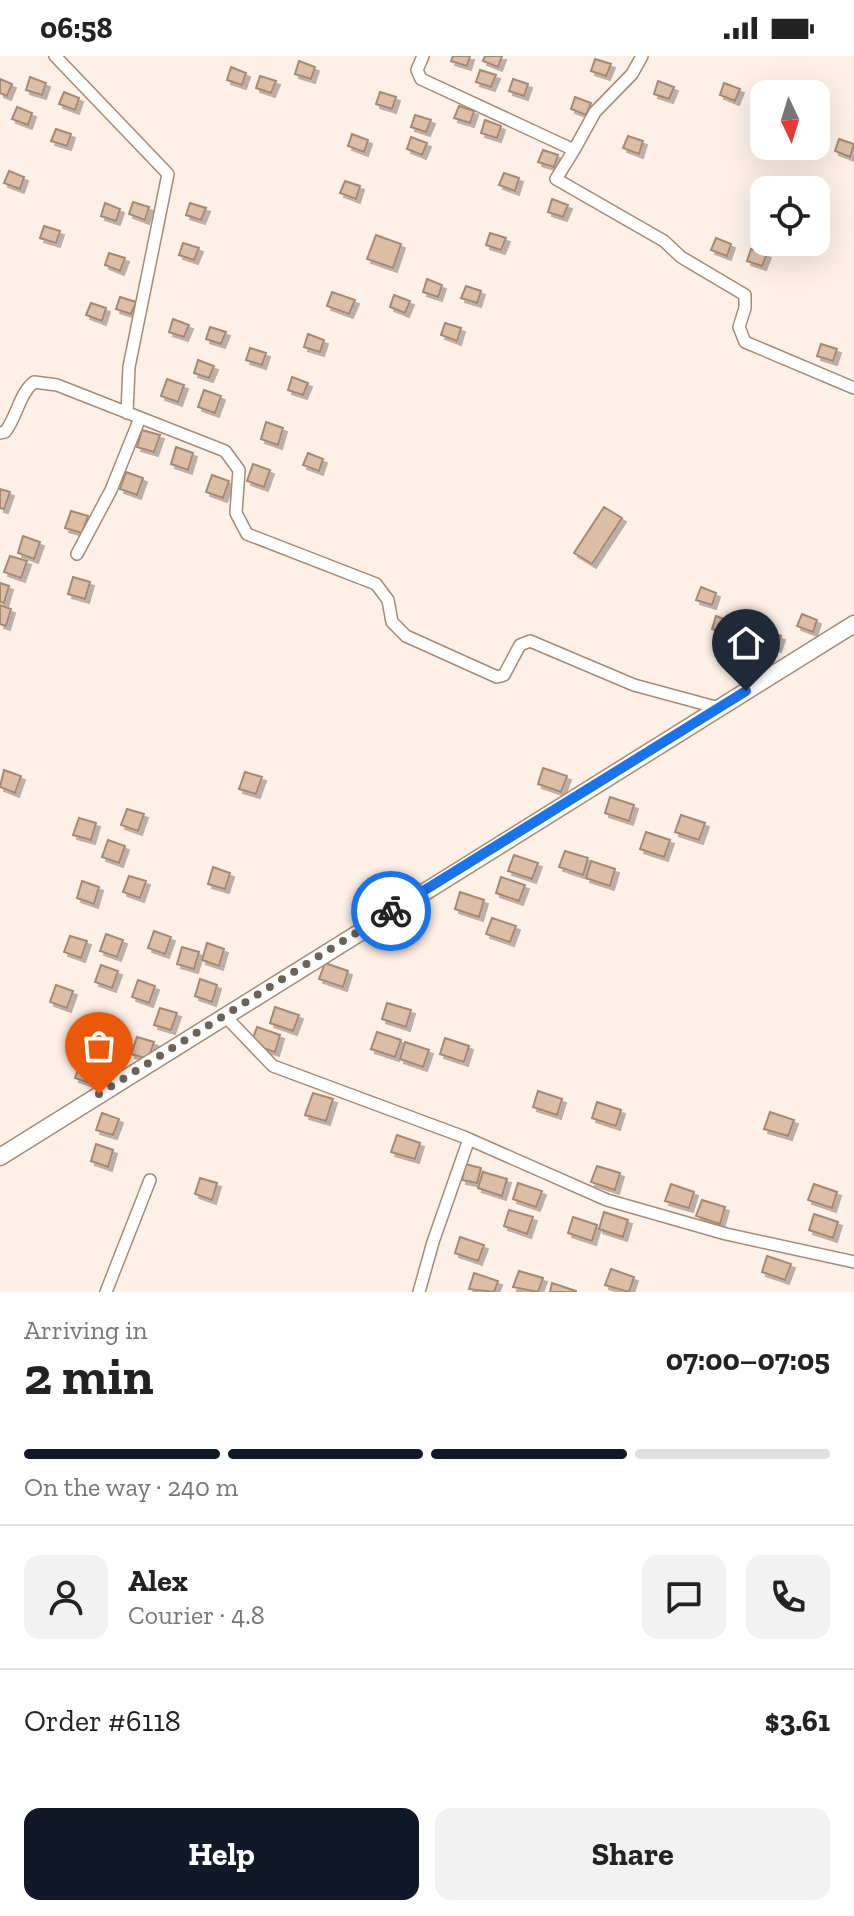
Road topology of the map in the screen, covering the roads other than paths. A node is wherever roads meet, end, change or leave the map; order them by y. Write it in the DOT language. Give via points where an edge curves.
graph roads {
  1 [pos="55,56"];
  2 [pos="423,56"];
  3 [pos="642,56"];
  4 [pos="574,150"];
  5 [pos="854,388"];
  6 [pos="127,413"];
  7 [pos="140,418"];
  8 [pos="0,433"];
  9 [pos="77,554"];
  10 [pos="854,624"];
  11 [pos="719,708"];
  12 [pos="224,1015"];
  13 [pos="469,1139"];
  14 [pos="0,1157"];
  15 [pos="150,1180"];
  16 [pos="854,1262"];
  17 [pos="106,1292"];
  18 [pos="419,1292"];
  1 -- 6 [label="street" via="168,174 129,367"];
  2 -- 4 [label="street" via="417,70 421,79"];
  3 -- 4 [label="street" via="595,112"];
  4 -- 5 [label="street" via="556,179 745,295 739,327 745,342"];
  6 -- 7 [label="street"];
  6 -- 8 [label="street" via="57,385 34,382 10,426"];
  7 -- 9 [label="street"];
  7 -- 11 [label="street" via="225,451 239,470 236,513 247,534 376,584 388,600 392,622 406,636 497,677 504,675 520,645 530,641 634,685"];
  10 -- 11 [label="main road"];
  11 -- 12 [label="main road"];
  12 -- 13 [label="street" via="273,1066"];
  12 -- 14 [label="main road"];
  13 -- 16 [label="street" via="607,1200 726,1234"];
  13 -- 18 [label="street"];
  15 -- 17 [label="street"];
}
